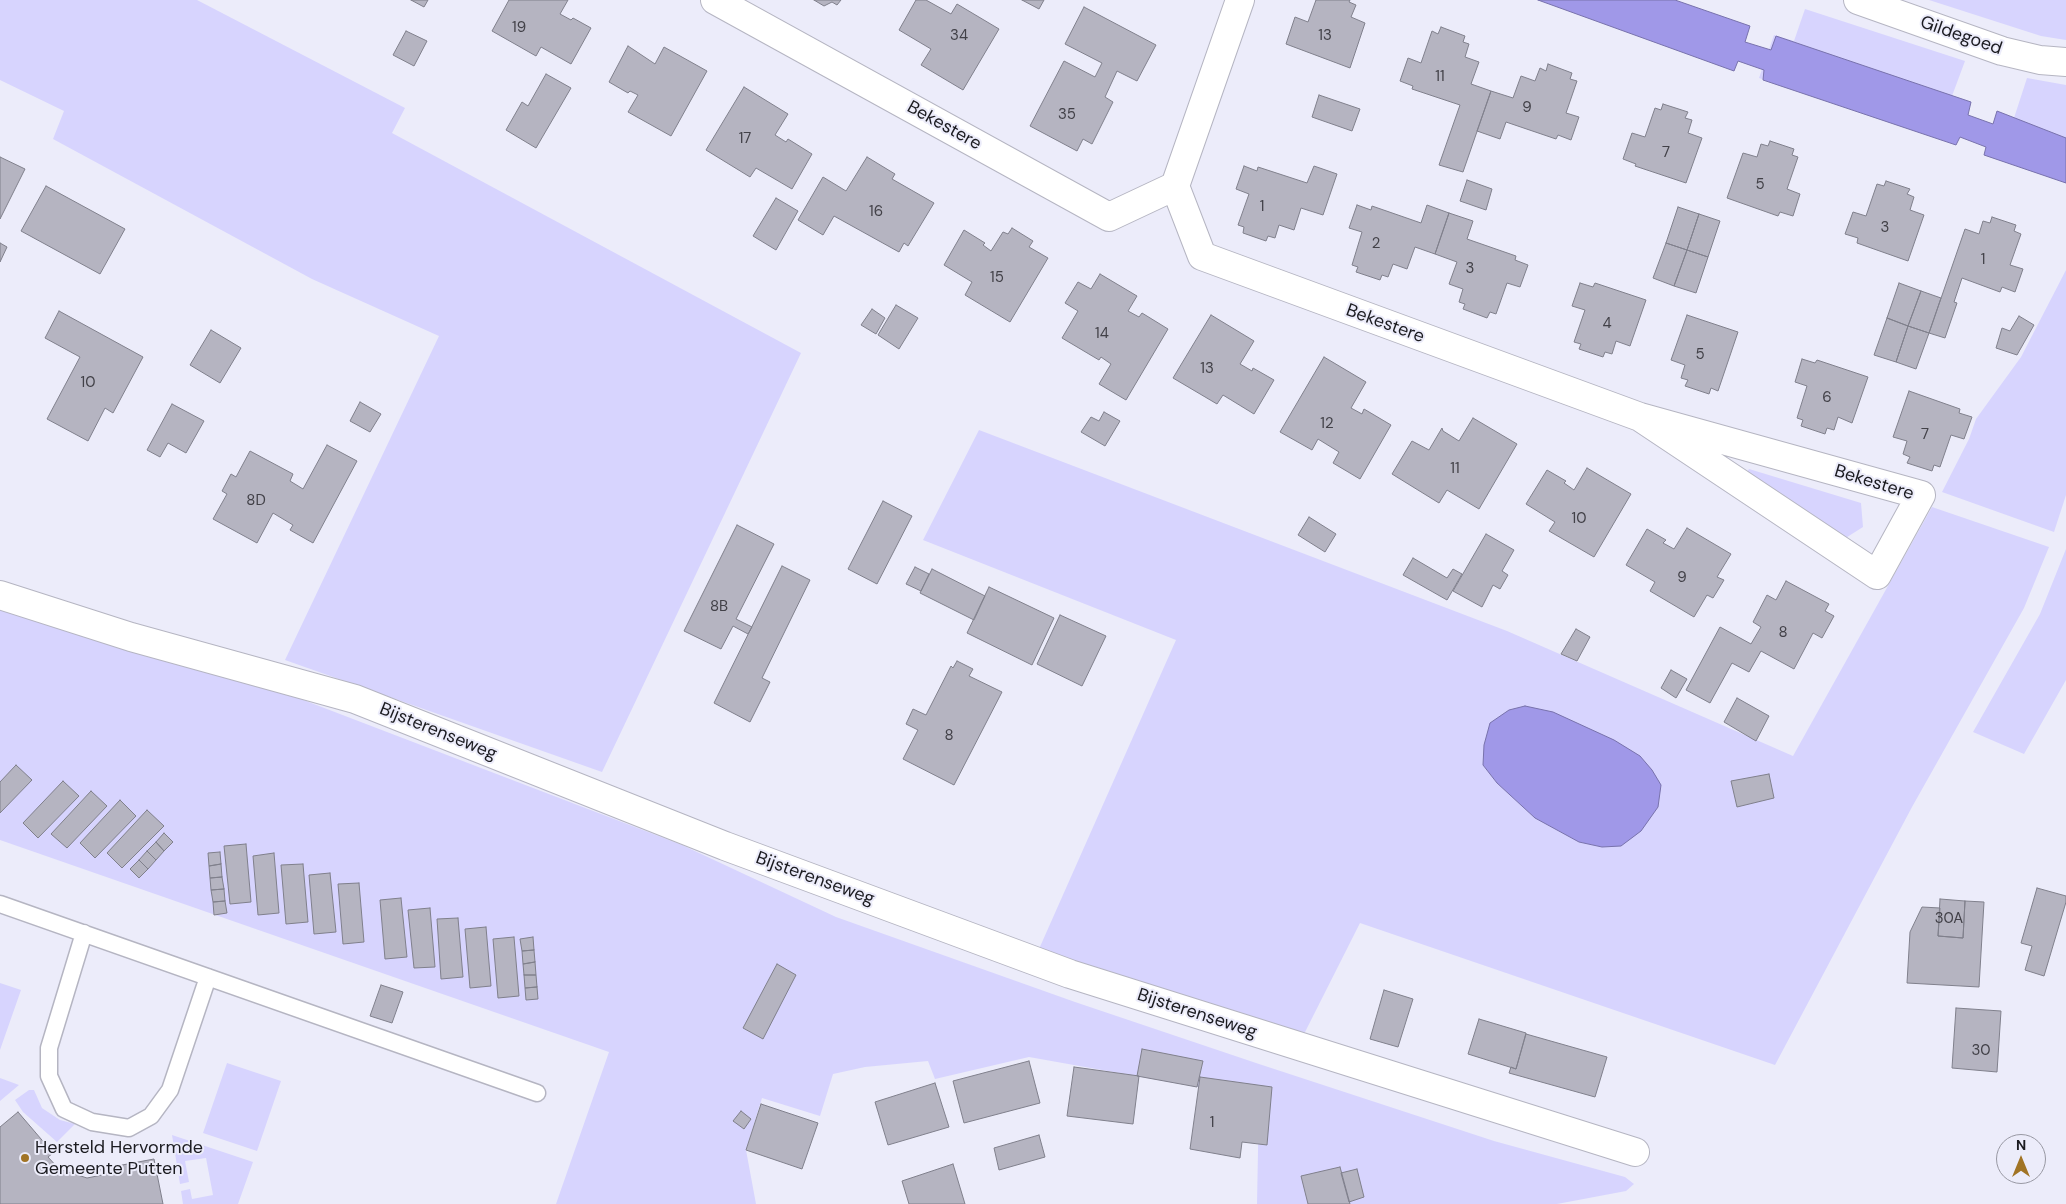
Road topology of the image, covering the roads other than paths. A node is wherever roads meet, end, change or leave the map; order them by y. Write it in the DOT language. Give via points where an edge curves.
graph roads {
  1 [pos="716,0"];
  2 [pos="1240,0"];
  3 [pos="1858,0"];
  4 [pos="2066,62"];
  5 [pos="1176,186"];
  6 [pos="1640,417"];
  7 [pos="0,596"];
  8 [pos="0,904"];
  9 [pos="84,933"];
  10 [pos="208,977"];
  11 [pos="537,1093"];
  12 [pos="1635,1152"];
  1 -- 5 [label="street, Bekestere" via="1109,217"];
  2 -- 5 [label="street"];
  3 -- 4 [label="street, Gildegoed" via="2002,51"];
  5 -- 6 [label="street, Bekestere" via="1202,256"];
  6 -- 6 [label="street, Bekestere" via="1715,438 1921,495 1878,575"];
  7 -- 12 [label="street, Bijsterenseweg" via="131,637 355,699 725,846 1070,974"];
  8 -- 9 [label="lane"];
  9 -- 10 [label="lane"];
  9 -- 10 [label="lane" via="49,1048 49,1076 64,1109 92,1122 130,1128 151,1116 170,1090"];
  10 -- 11 [label="lane"];
}
